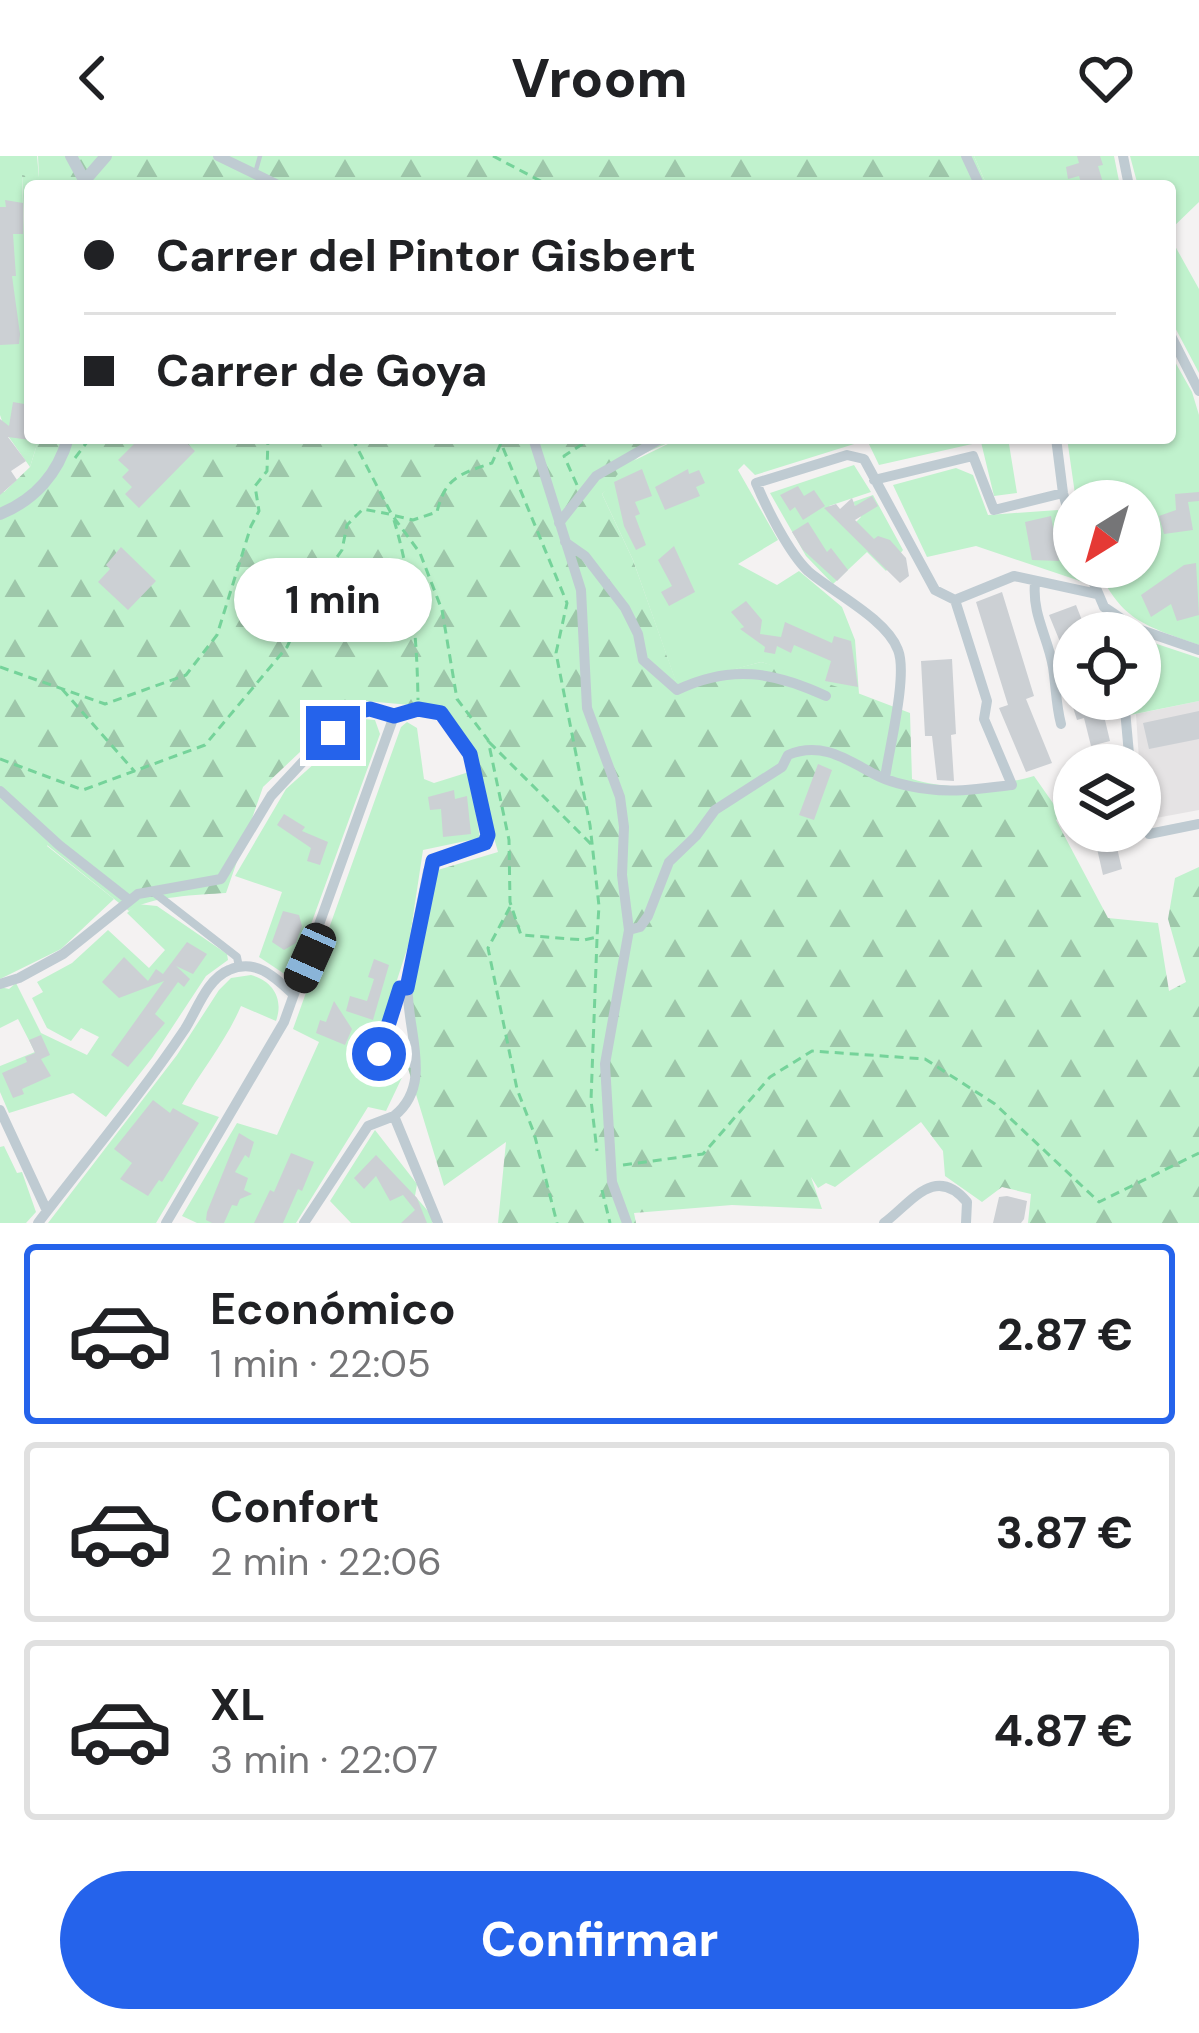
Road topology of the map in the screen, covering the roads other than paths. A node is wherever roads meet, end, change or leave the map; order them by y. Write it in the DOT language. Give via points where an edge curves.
graph roads {
  1 [pos="76,156"];
  2 [pos="218,156"];
  3 [pos="260,156"];
  4 [pos="104,158"];
  5 [pos="254,175"];
  6 [pos="266,180"];
  7 [pos="1176,346"];
  8 [pos="1199,391"];
  9 [pos="66,444"];
  10 [pos="535,444"];
  11 [pos="652,444"];
  12 [pos="1057,444"];
  13 [pos="874,480"];
  14 [pos="1061,480"];
  15 [pos="1053,495"];
  16 [pos="0,514"];
  17 [pos="559,523"];
  18 [pos="565,542"];
  19 [pos="1035,583"];
  20 [pos="1094,588"];
  21 [pos="1097,595"];
  22 [pos="955,600"];
  23 [pos="1110,612"];
  24 [pos="1161,639"];
  25 [pos="1199,650"];
  26 [pos="826,696"];
  27 [pos="394,716"];
  28 [pos="1061,724"];
  29 [pos="885,778"];
  30 [pos="0,791"];
  31 [pos="1199,824"];
  32 [pos="1161,832"];
  33 [pos="151,890"];
  34 [pos="129,900"];
  35 [pos="628,930"];
  36 [pos="239,967"];
  37 [pos="0,983"];
  38 [pos="407,988"];
  39 [pos="293,994"];
  40 [pos="415,1064"];
  41 [pos="0,1110"];
  42 [pos="394,1116"];
  43 [pos="47,1210"];
  44 [pos="172,1221"];
  45 [pos="38,1223"];
  46 [pos="304,1223"];
  47 [pos="438,1223"];
  48 [pos="626,1223"];
  49 [pos="884,1223"];
  50 [pos="966,1223"];
  1 -- 4 [label="street"];
  2 -- 5 [label="street"];
  3 -- 5 [label="lane"];
  5 -- 6 [label="street"];
  7 -- 8 [label="street"];
  9 -- 16 [label="street" via="33,494"];
  10 -- 17 [label="street"];
  11 -- 17 [label="street" via="596,476"];
  12 -- 14 [label="street"];
  13 -- 15 [label="street" via="973,457 994,510"];
  13 -- 22 [label="street" via="935,590"];
  13 -- 29 [label="street" via="864,459 847,455 756,483 806,569 900,652"];
  17 -- 18 [label="street"];
  18 -- 26 [label="street" via="626,608 643,661 677,691 757,673"];
  18 -- 35 [label="street" via="584,608 587,708 620,797"];
  19 -- 21 [label="street"];
  19 -- 22 [label="street" via="1013,576"];
  19 -- 28 [label="street"];
  20 -- 21 [label="street"];
  21 -- 23 [label="street"];
  22 -- 29 [label="street" via="987,701 984,719 1012,785 954,791"];
  24 -- 25 [label="street"];
  27 -- 33 [label="street" via="356,712 311,753 272,796 221,879"];
  27 -- 38 [label="street" via="441,713 470,754 488,835 433,861"];
  27 -- 39 [label="street"];
  29 -- 35 [label="street" via="845,755 788,755 715,810 669,862 648,916"];
  30 -- 34 [label="street"];
  31 -- 32 [label="street"];
  33 -- 34 [label="street"];
  33 -- 36 [label="street" via="237,957"];
  34 -- 37 [label="street" via="63,954"];
  35 -- 48 [label="street" via="605,1064 612,1182"];
  36 -- 39 [label="street" via="269,971"];
  36 -- 43 [label="street" via="218,976"];
  38 -- 40 [label="street"];
  38 -- 40 [label="street" via="400,988 379,1054"];
  39 -- 44 [label="street" via="253,1082"];
  40 -- 42 [label="street" via="411,1100"];
  41 -- 43 [label="street"];
  42 -- 46 [label="street" via="368,1126"];
  42 -- 47 [label="street"];
  43 -- 45 [label="street"];
  49 -- 50 [label="street" via="933,1185 951,1187 967,1202"];
}
